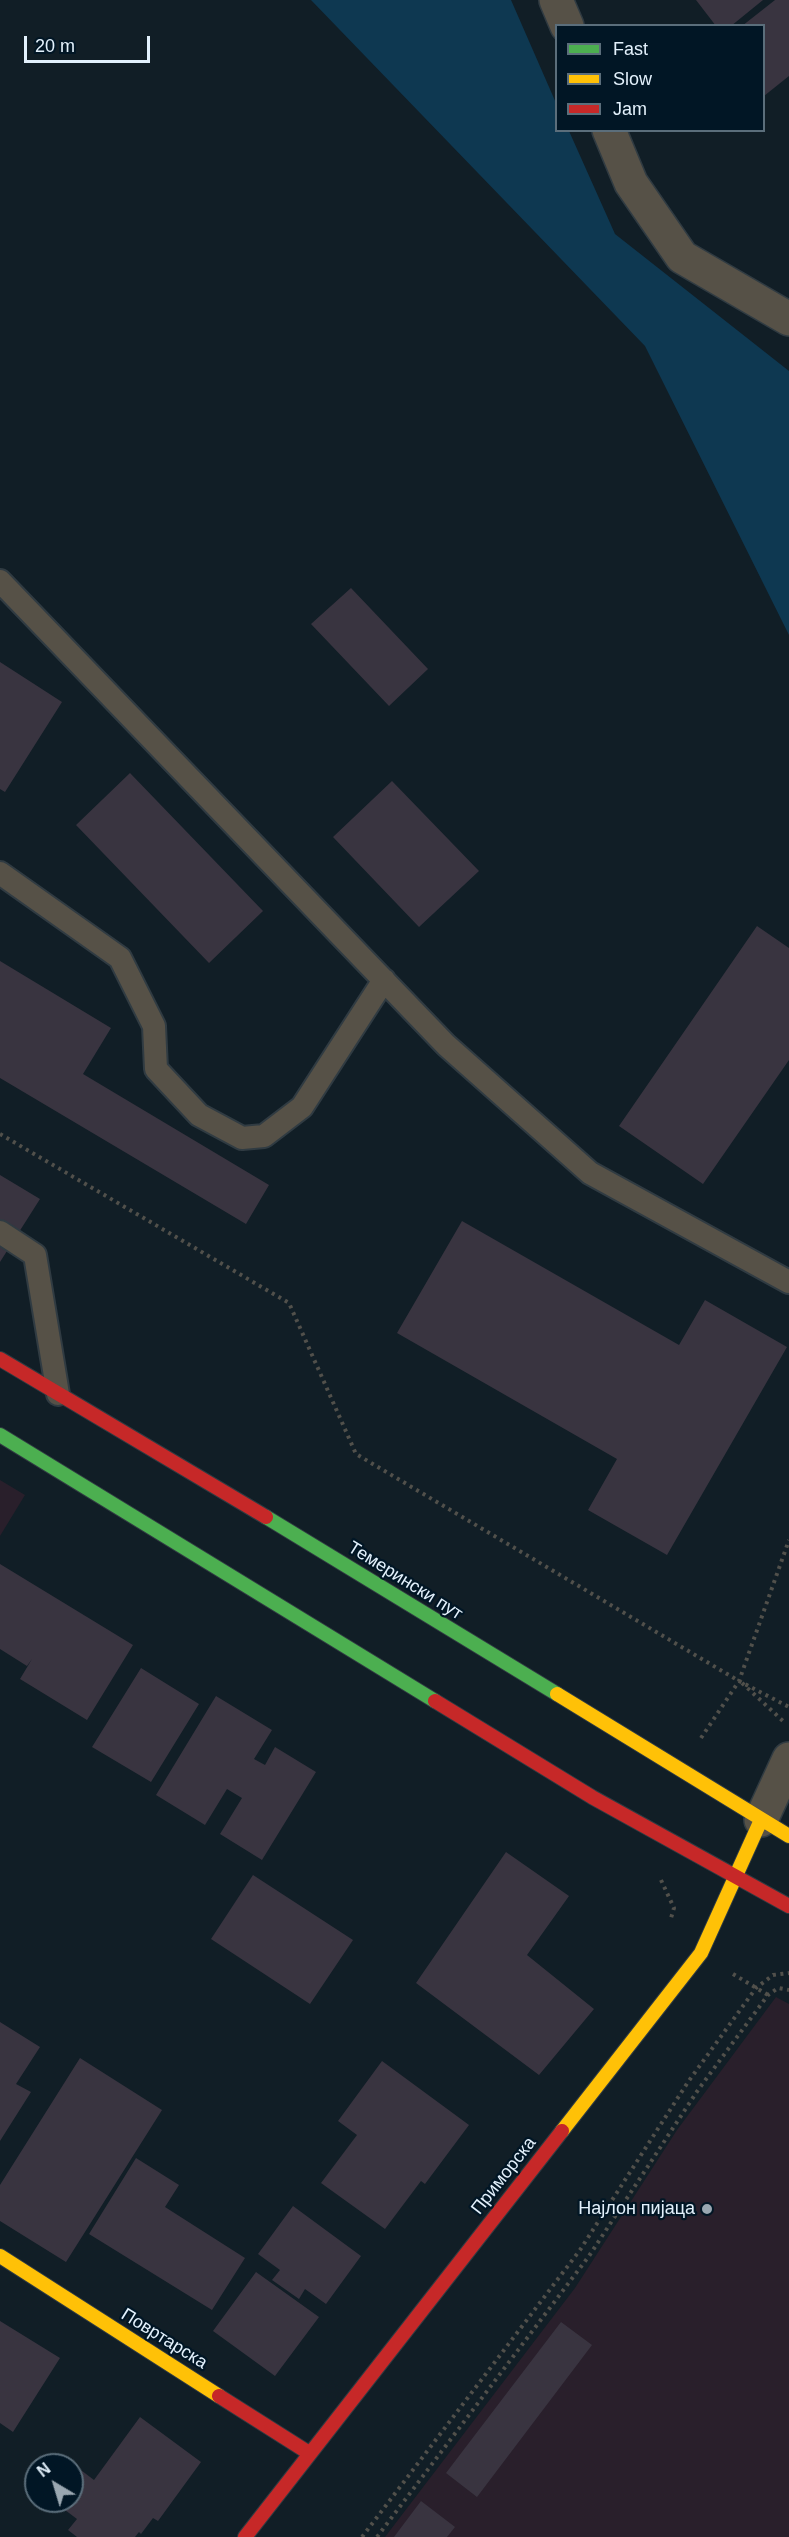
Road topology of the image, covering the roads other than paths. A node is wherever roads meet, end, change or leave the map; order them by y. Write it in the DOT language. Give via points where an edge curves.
graph roads {
  1 [pos="556,0"];
  2 [pos="566,24"];
  3 [pos="610,132"];
  4 [pos="789,319"];
  5 [pos="0,581"];
  6 [pos="0,873"];
  7 [pos="384,980"];
  8 [pos="0,1232"];
  9 [pos="789,1282"];
  10 [pos="0,1359"];
  11 [pos="58,1394"];
  12 [pos="0,1435"];
  13 [pos="789,1759"];
  14 [pos="775,1828"];
  15 [pos="735,1877"];
  16 [pos="789,1906"];
  17 [pos="0,2256"];
  18 [pos="309,2453"];
  19 [pos="245,2537"];
  1 -- 2 [label="street"];
  3 -- 4 [label="street" via="632,183 682,257"];
  5 -- 7 [label="lane"];
  6 -- 7 [label="lane" via="120,958 154,1026 156,1069 199,1115 242,1138 264,1136 302,1107"];
  7 -- 9 [label="lane" via="446,1045 590,1173"];
  8 -- 11 [label="lane" via="35,1255"];
  10 -- 11 [label="main road, Темерински пут"];
  11 -- 14 [label="main road, Темерински пут" via="198,1475"];
  12 -- 15 [label="main road" via="592,1797"];
  13 -- 14 [label="street"];
  14 -- 15 [label="main road, Приморска"];
  15 -- 16 [label="main road"];
  15 -- 18 [label="main road, Приморска" via="701,1953"];
  17 -- 18 [label="main road, Повртарска"];
  18 -- 19 [label="main road, Приморска"];
}
